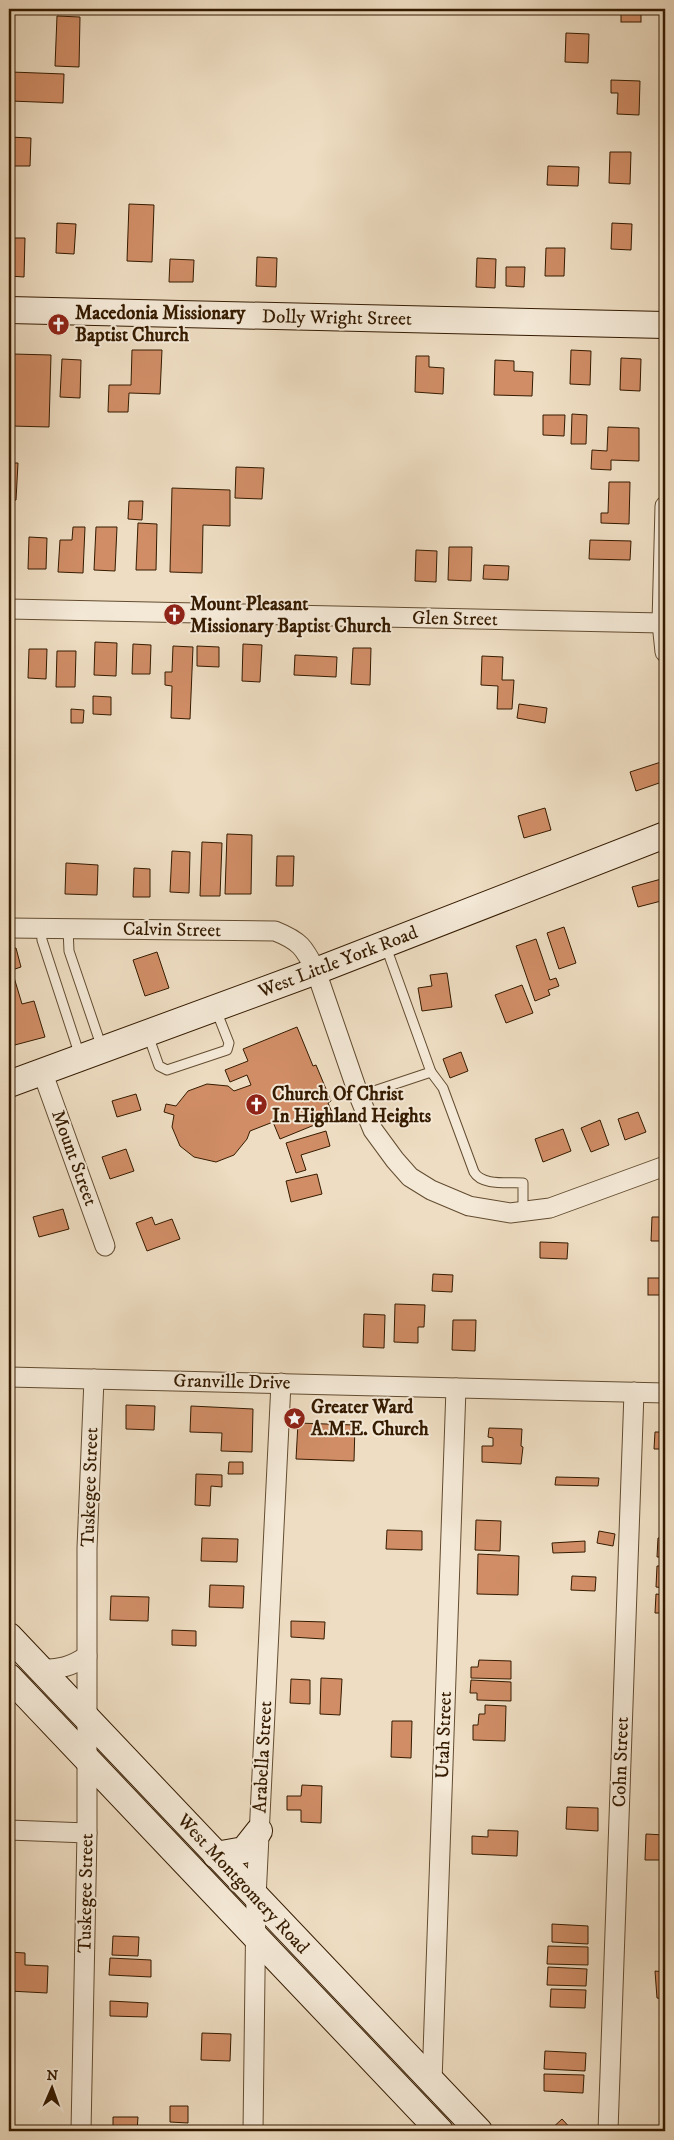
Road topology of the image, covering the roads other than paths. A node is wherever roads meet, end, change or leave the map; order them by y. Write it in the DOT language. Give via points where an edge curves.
graph roads {
  1 [pos="9,310"];
  2 [pos="665,325"];
  3 [pos="665,506"];
  4 [pos="9,609"];
  5 [pos="662,623"];
  6 [pos="665,652"];
  7 [pos="665,835"];
  8 [pos="9,928"];
  9 [pos="41,928"];
  10 [pos="68,928"];
  11 [pos="385,944"];
  12 [pos="316,972"];
  13 [pos="215,1008"];
  14 [pos="147,1033"];
  15 [pos="91,1053"];
  16 [pos="42,1070"];
  17 [pos="431,1072"];
  18 [pos="9,1084"];
  19 [pos="359,1096"];
  20 [pos="665,1166"];
  21 [pos="523,1211"];
  22 [pos="105,1246"];
  23 [pos="9,1377"];
  24 [pos="94,1378"];
  25 [pos="281,1383"];
  26 [pos="456,1388"];
  27 [pos="634,1392"];
  28 [pos="665,1393"];
  29 [pos="9,1636"];
  30 [pos="87,1656"];
  31 [pos="41,1670"];
  32 [pos="9,1677"];
  33 [pos="87,1717"];
  34 [pos="87,1758"];
  35 [pos="9,1830"];
  36 [pos="259,1831"];
  37 [pos="88,1832"];
  38 [pos="216,1855"];
  39 [pos="256,1898"];
  40 [pos="256,1939"];
  41 [pos="432,2082"];
  42 [pos="432,2127"];
  43 [pos="81,2131"];
  44 [pos="253,2131"];
  45 [pos="479,2131"];
  46 [pos="608,2131"];
  1 -- 2 [label="main road, Dolly Wright Street"];
  3 -- 5 [label="street"];
  4 -- 5 [label="street, Glen Street"];
  5 -- 6 [label="street"];
  7 -- 11 [label="main road, West Little York Road"];
  8 -- 9 [label="street, Calvin Street"];
  9 -- 10 [label="street, Calvin Street"];
  9 -- 15 [label="lane" via="53,976"];
  10 -- 12 [label="street, Calvin Street" via="275,931 293,938 306,952"];
  10 -- 15 [label="lane" via="69,950"];
  11 -- 12 [label="main road, West Little York Road"];
  11 -- 17 [label="lane"];
  12 -- 13 [label="main road, West Little York Road"];
  12 -- 19 [label="street, Calvin Street"];
  13 -- 14 [label="main road, West Little York Road"];
  13 -- 14 [label="lane" via="229,1043 226,1050 167,1070 160,1066"];
  14 -- 15 [label="main road, West Little York Road"];
  15 -- 16 [label="main road, West Little York Road"];
  16 -- 18 [label="main road, West Little York Road"];
  16 -- 22 [label="street, Mount Street"];
  17 -- 19 [label="lane"];
  17 -- 21 [label="lane" via="443,1088 478,1178 523,1183"];
  19 -- 21 [label="street, Calvin Street" via="373,1130 410,1177 469,1206 510,1213"];
  20 -- 21 [label="street, Calvin Street" via="550,1208"];
  23 -- 24 [label="street, Granville Drive"];
  24 -- 25 [label="street, Granville Drive"];
  24 -- 30 [label="street, Tuskegee Street" via="87,1548"];
  25 -- 26 [label="street, Granville Drive"];
  25 -- 36 [label="street, Arabella Street"];
  26 -- 27 [label="street, Granville Drive"];
  26 -- 41 [label="street, Utah Street"];
  27 -- 28 [label="street, Granville Drive"];
  27 -- 46 [label="street, Cohn Street"];
  29 -- 31 [label="main road, West Montgomery Road"];
  30 -- 31 [label="street" via="55,1670"];
  30 -- 33 [label="street, Tuskegee Street"];
  31 -- 33 [label="main road, West Montgomery Road"];
  32 -- 34 [label="main road, West Montgomery Road"];
  33 -- 34 [label="street, Tuskegee Street"];
  33 -- 38 [label="main road, West Montgomery Road"];
  34 -- 37 [label="street, Tuskegee Street"];
  34 -- 40 [label="main road, West Montgomery Road"];
  35 -- 37 [label="street"];
  36 -- 38 [label="main road" via="244,1850"];
  36 -- 39 [label="street, Arabella Street"];
  37 -- 43 [label="street, Tuskegee Street"];
  38 -- 39 [label="main road, West Montgomery Road"];
  39 -- 40 [label="street, Arabella Street"];
  39 -- 41 [label="main road, West Montgomery Road"];
  40 -- 42 [label="main road, West Montgomery Road"];
  40 -- 44 [label="street, Arabella Street"];
  41 -- 45 [label="main road, West Montgomery Road"];
}
